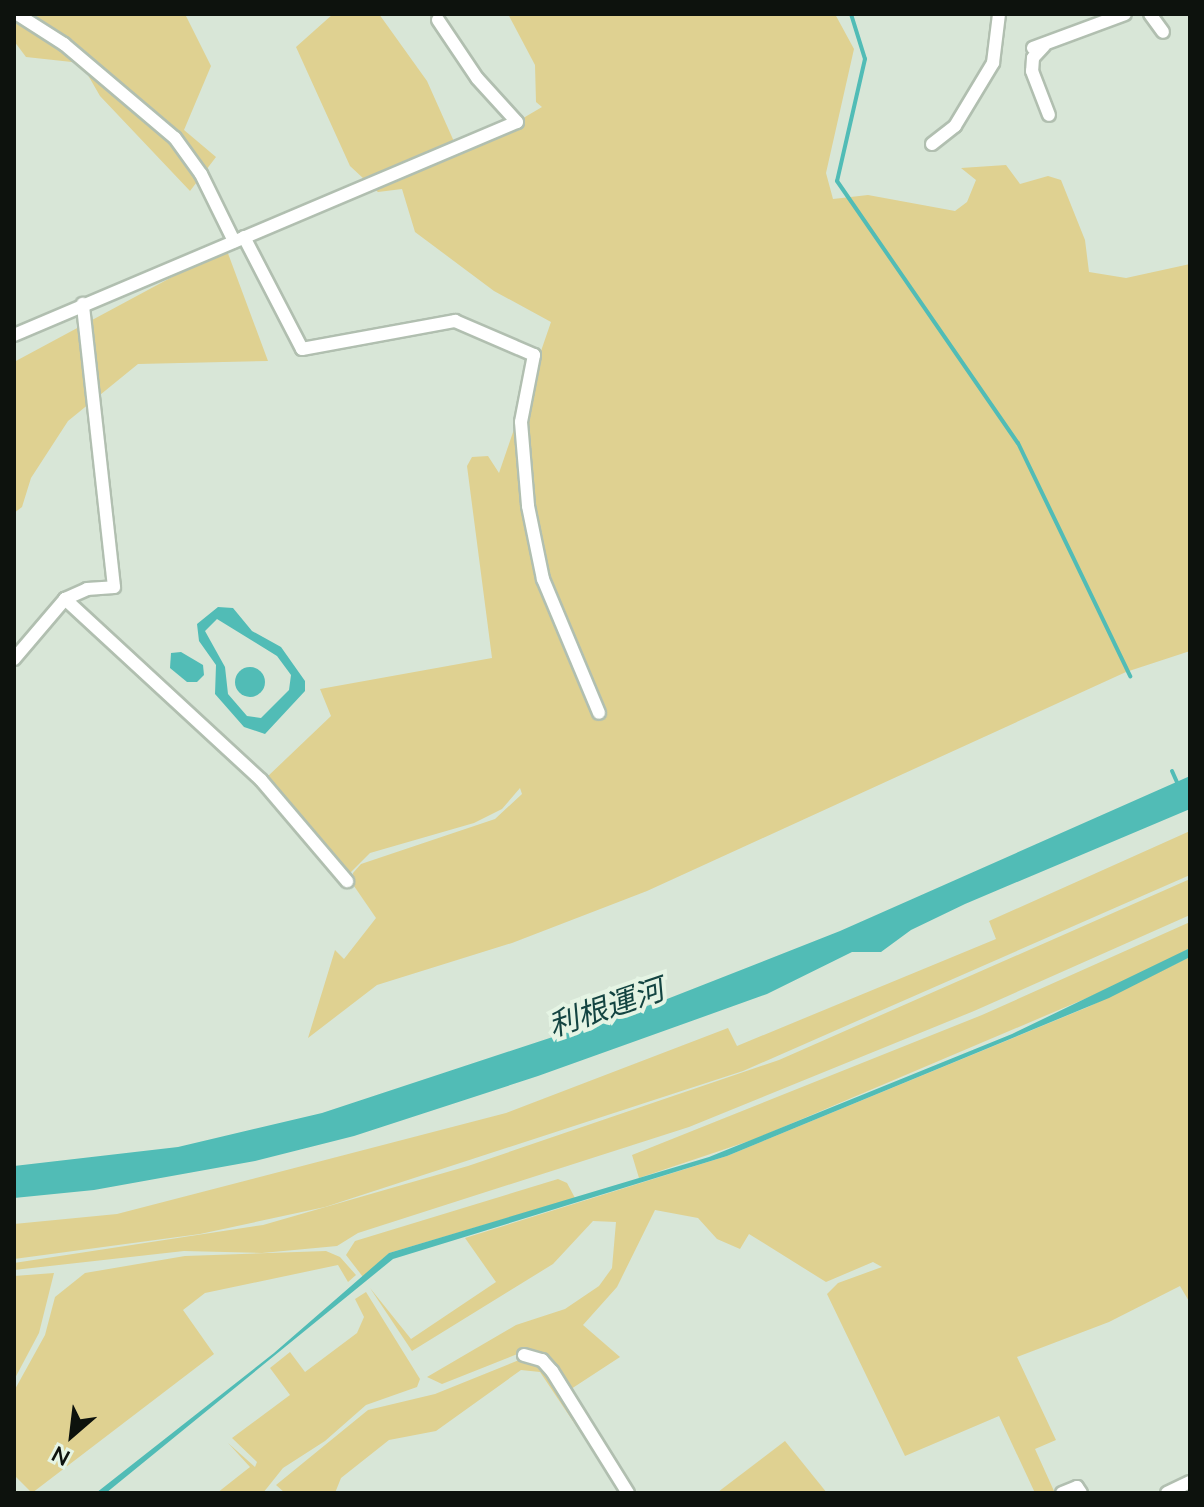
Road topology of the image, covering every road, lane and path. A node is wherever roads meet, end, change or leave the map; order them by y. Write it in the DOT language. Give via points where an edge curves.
graph roads {
  1 [pos="17,14"];
  2 [pos="999,14"];
  3 [pos="1125,14"];
  4 [pos="1150,14"];
  5 [pos="438,20"];
  6 [pos="1163,32"];
  7 [pos="1049,115"];
  8 [pos="932,144"];
  9 [pos="239,239"];
  10 [pos="83,304"];
  11 [pos="14,335"];
  12 [pos="65,599"];
  13 [pos="14,659"];
  14 [pos="599,713"];
  15 [pos="347,881"];
  16 [pos="524,1355"];
  17 [pos="1190,1482"];
  18 [pos="628,1493"];
  19 [pos="1062,1493"];
  20 [pos="1081,1493"];
  21 [pos="1167,1493"];
  1 -- 9 [label="street" via="64,44 175,138"];
  2 -- 8 [label="street" via="993,63 955,126"];
  3 -- 7 [label="street" via="1038,47 1032,71"];
  4 -- 6 [label="street"];
  5 -- 9 [label="street" via="477,78 517,122"];
  9 -- 10 [label="street"];
  9 -- 14 [label="street" via="302,349 455,321 534,355 521,422 528,506 543,579"];
  10 -- 11 [label="street"];
  10 -- 12 [label="street" via="114,587 87,589"];
  12 -- 13 [label="street"];
  12 -- 15 [label="street" via="242,761"];
  16 -- 18 [label="street" via="542,1360 552,1371"];
  17 -- 21 [label="street"];
  19 -- 20 [label="street" via="1077,1487"];
}
